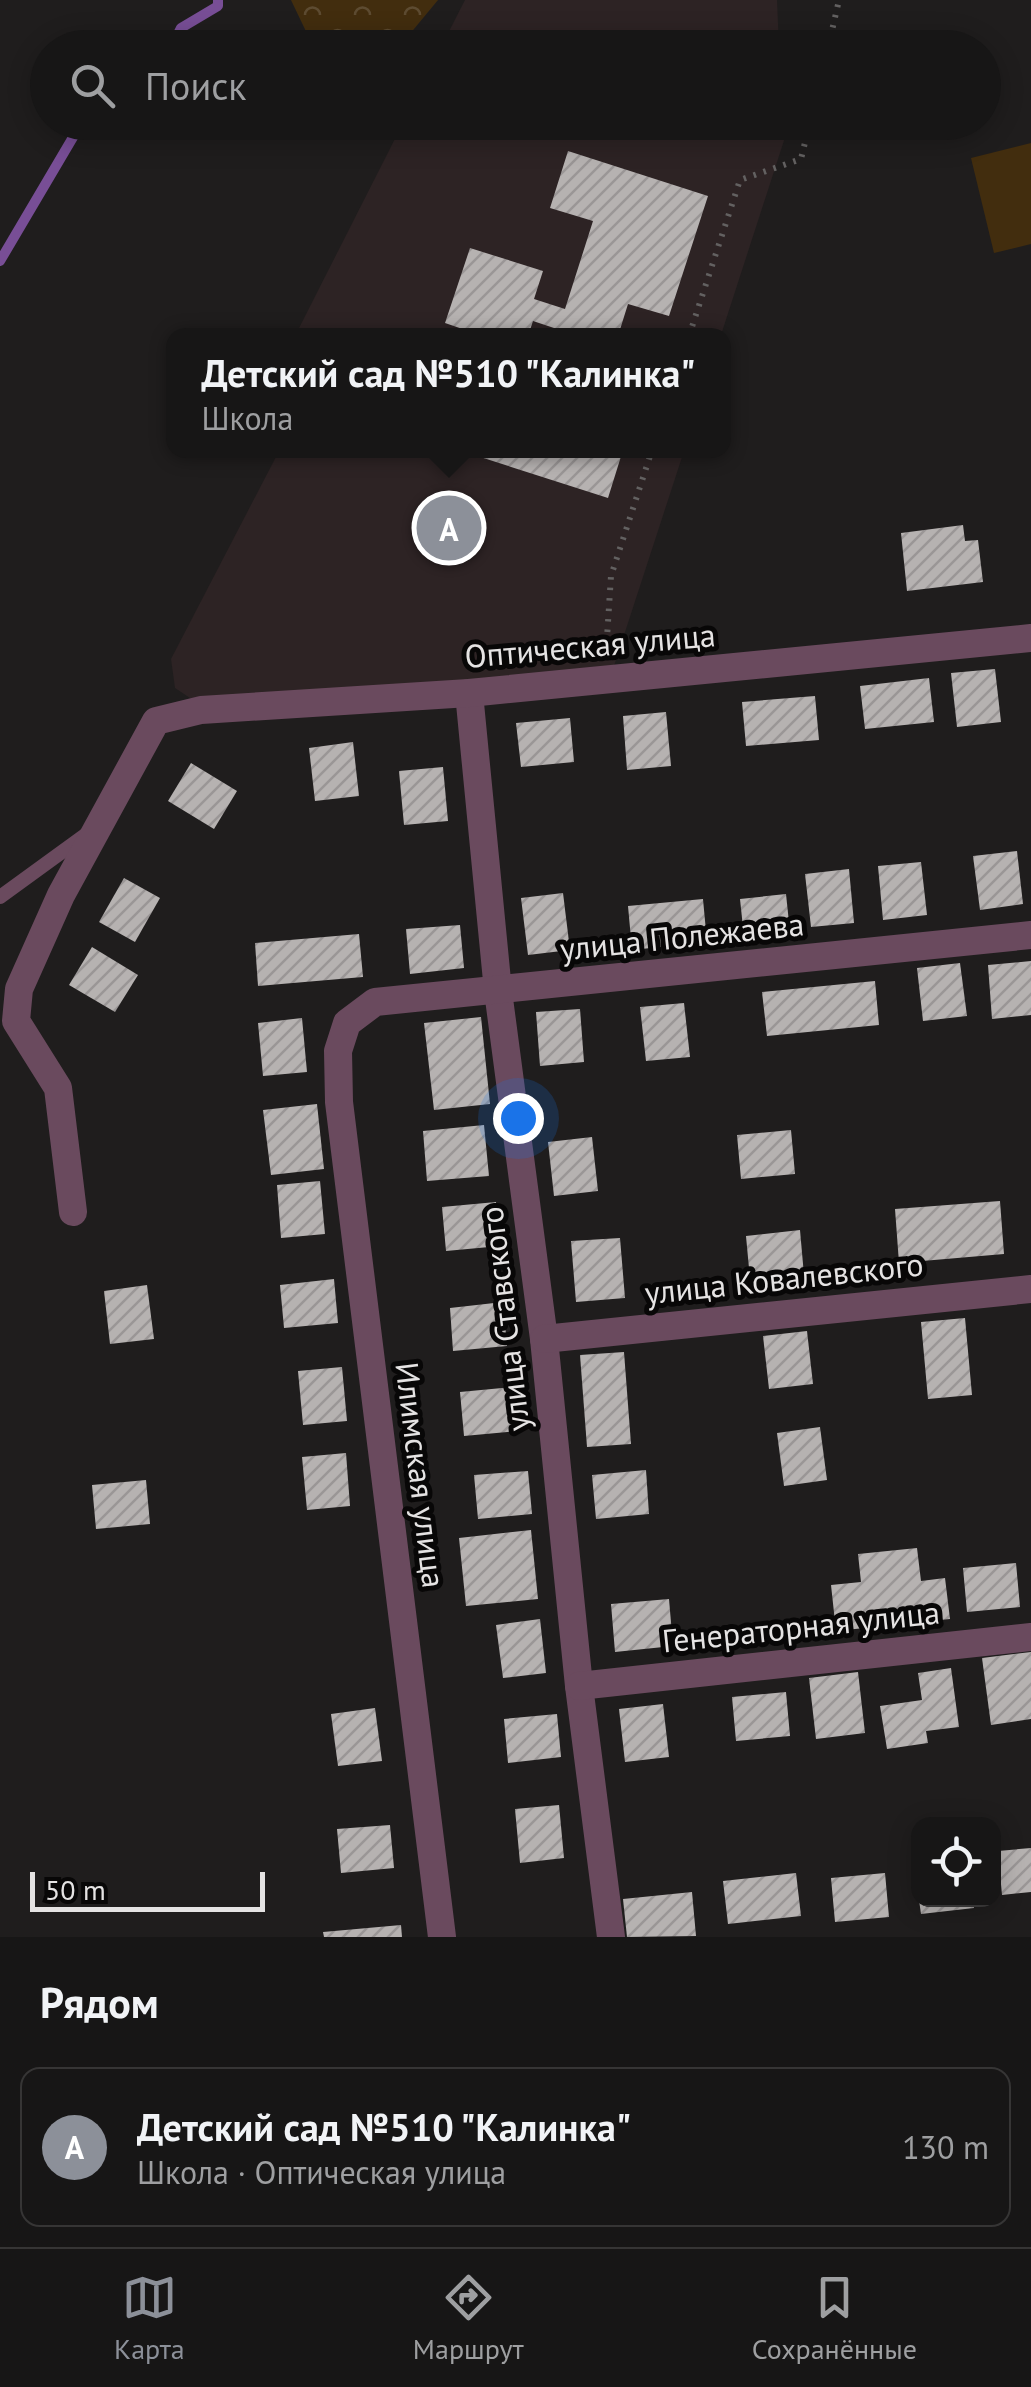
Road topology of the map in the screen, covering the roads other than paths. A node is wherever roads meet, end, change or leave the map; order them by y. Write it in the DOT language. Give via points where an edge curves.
graph roads {
  1 [pos="1031,638"];
  2 [pos="470,693"];
  3 [pos="96,826"];
  4 [pos="0,897"];
  5 [pos="1031,935"];
  6 [pos="498,991"];
  7 [pos="346,1023"];
  8 [pos="72,1212"];
  9 [pos="1031,1289"];
  10 [pos="544,1338"];
  11 [pos="1031,1637"];
  12 [pos="579,1686"];
  13 [pos="442,1937"];
  14 [pos="611,1937"];
  1 -- 2 [label="street, Оптическая улица"];
  2 -- 3 [label="street, Оптическая улица" via="202,710 156,721"];
  2 -- 6 [label="street, улица Ставского"];
  3 -- 4 [label="lane"];
  3 -- 8 [label="street" via="19,989 16,1021 58,1088"];
  5 -- 6 [label="street, улица Полежаева"];
  6 -- 7 [label="street, улица Полежаева" via="375,1002"];
  6 -- 10 [label="street, улица Ставского"];
  7 -- 13 [label="street, Илимская улица" via="338,1051 339,1102"];
  9 -- 10 [label="street, улица Ковалевского"];
  10 -- 12 [label="street, улица Ставского"];
  11 -- 12 [label="street, Генераторная улица"];
  12 -- 14 [label="street, улица Ставского"];
}
